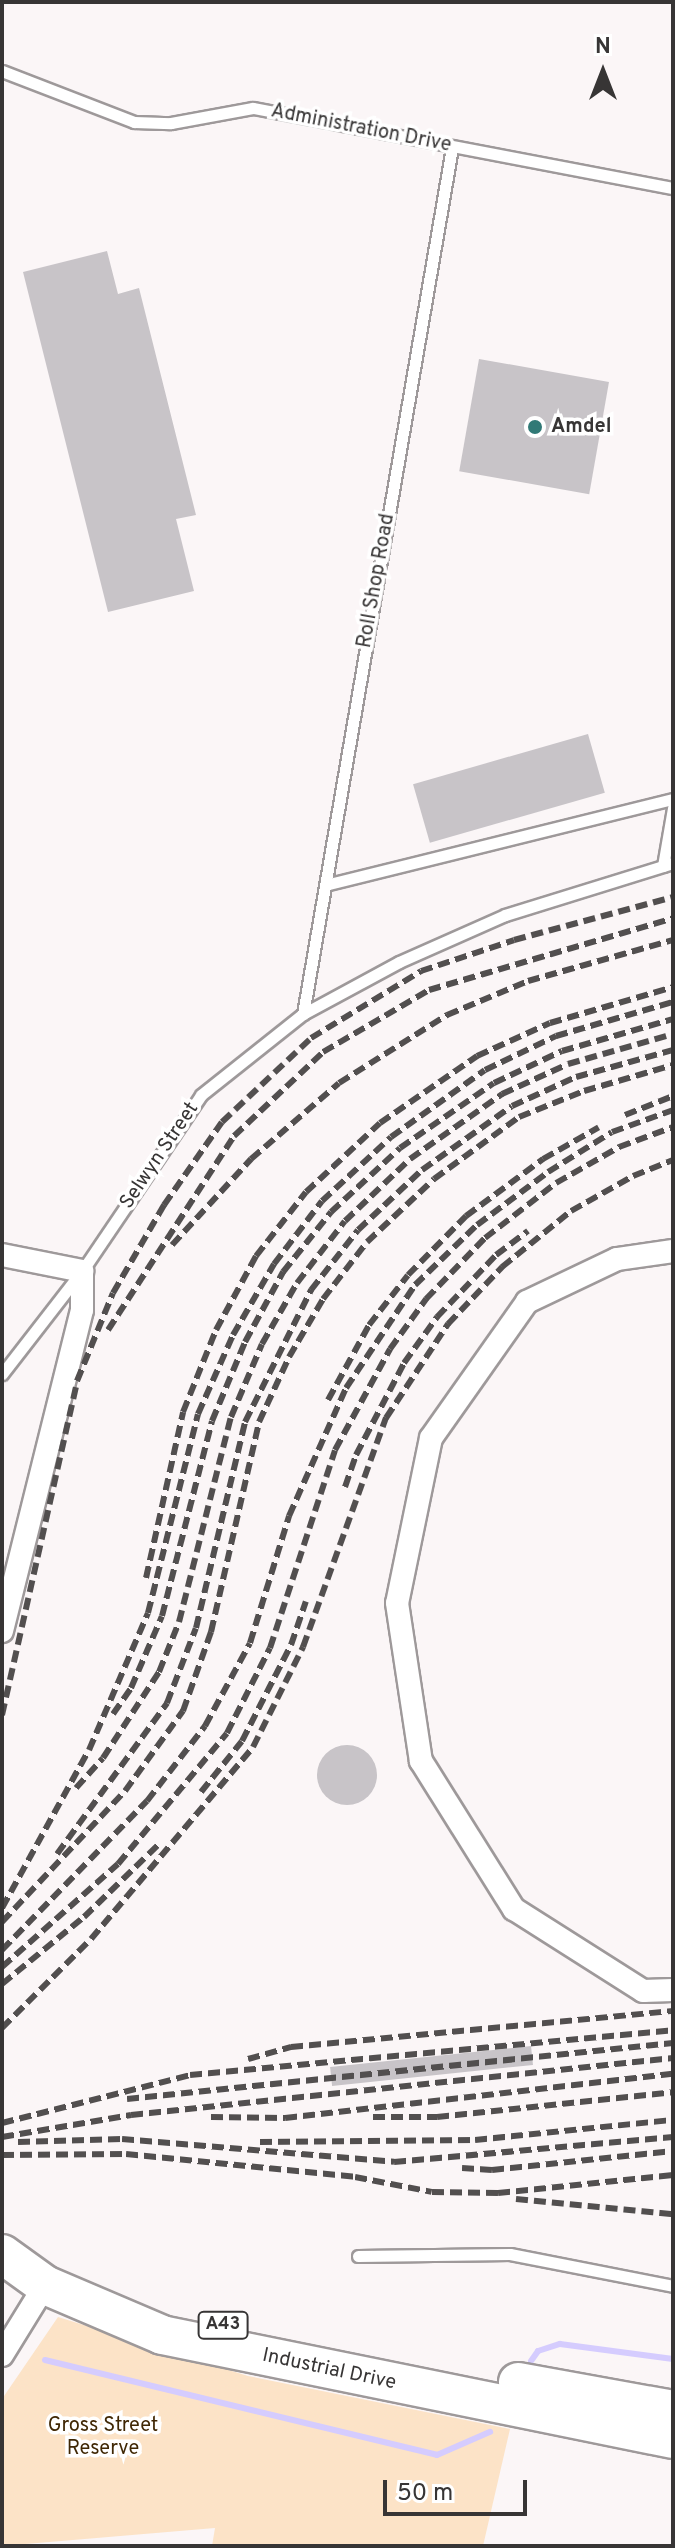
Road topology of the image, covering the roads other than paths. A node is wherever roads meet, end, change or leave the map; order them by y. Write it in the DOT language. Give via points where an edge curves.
graph roads {
  1 [pos="6,73"];
  2 [pos="452,148"];
  3 [pos="673,188"];
  4 [pos="673,799"];
  5 [pos="673,808"];
  6 [pos="668,864"];
  7 [pos="325,885"];
  8 [pos="303,1014"];
  9 [pos="673,1251"];
  10 [pos="2,1255"];
  11 [pos="82,1271"];
  12 [pos="2,1374"];
  13 [pos="2,1631"];
  14 [pos="673,1990"];
  15 [pos="2,2230"];
  16 [pos="2,2254"];
  17 [pos="358,2256"];
  18 [pos="45,2285"];
  19 [pos="673,2286"];
  20 [pos="2,2355"];
  21 [pos="673,2410"];
  22 [pos="673,2439"];
  1 -- 2 [label="lane, Administration Drive" via="134,122 171,123 253,108"];
  2 -- 3 [label="lane, Administration Drive"];
  2 -- 7 [label="lane, Roll Shop Road"];
  4 -- 7 [label="lane"];
  5 -- 6 [label="lane"];
  6 -- 8 [label="lane, Selwyn Street" via="505,915 399,962"];
  7 -- 8 [label="lane, Roll Shop Road"];
  8 -- 11 [label="lane, Selwyn Street" via="201,1095"];
  9 -- 14 [label="street" via="617,1259 527,1302 431,1438 397,1603 421,1761 514,1909 643,1991"];
  10 -- 11 [label="street"];
  11 -- 12 [label="lane, Selwyn Street"];
  11 -- 13 [label="street" via="82,1310"];
  15 -- 21 [label="highway, Industrial Drive / A43" via="86,2281 181,2316"];
  16 -- 18 [label="highway, Industrial Drive / A43"];
  17 -- 19 [label="lane" via="510,2254"];
  18 -- 20 [label="street"];
  18 -- 22 [label="highway, Industrial Drive / A43" via="162,2335"];
}
